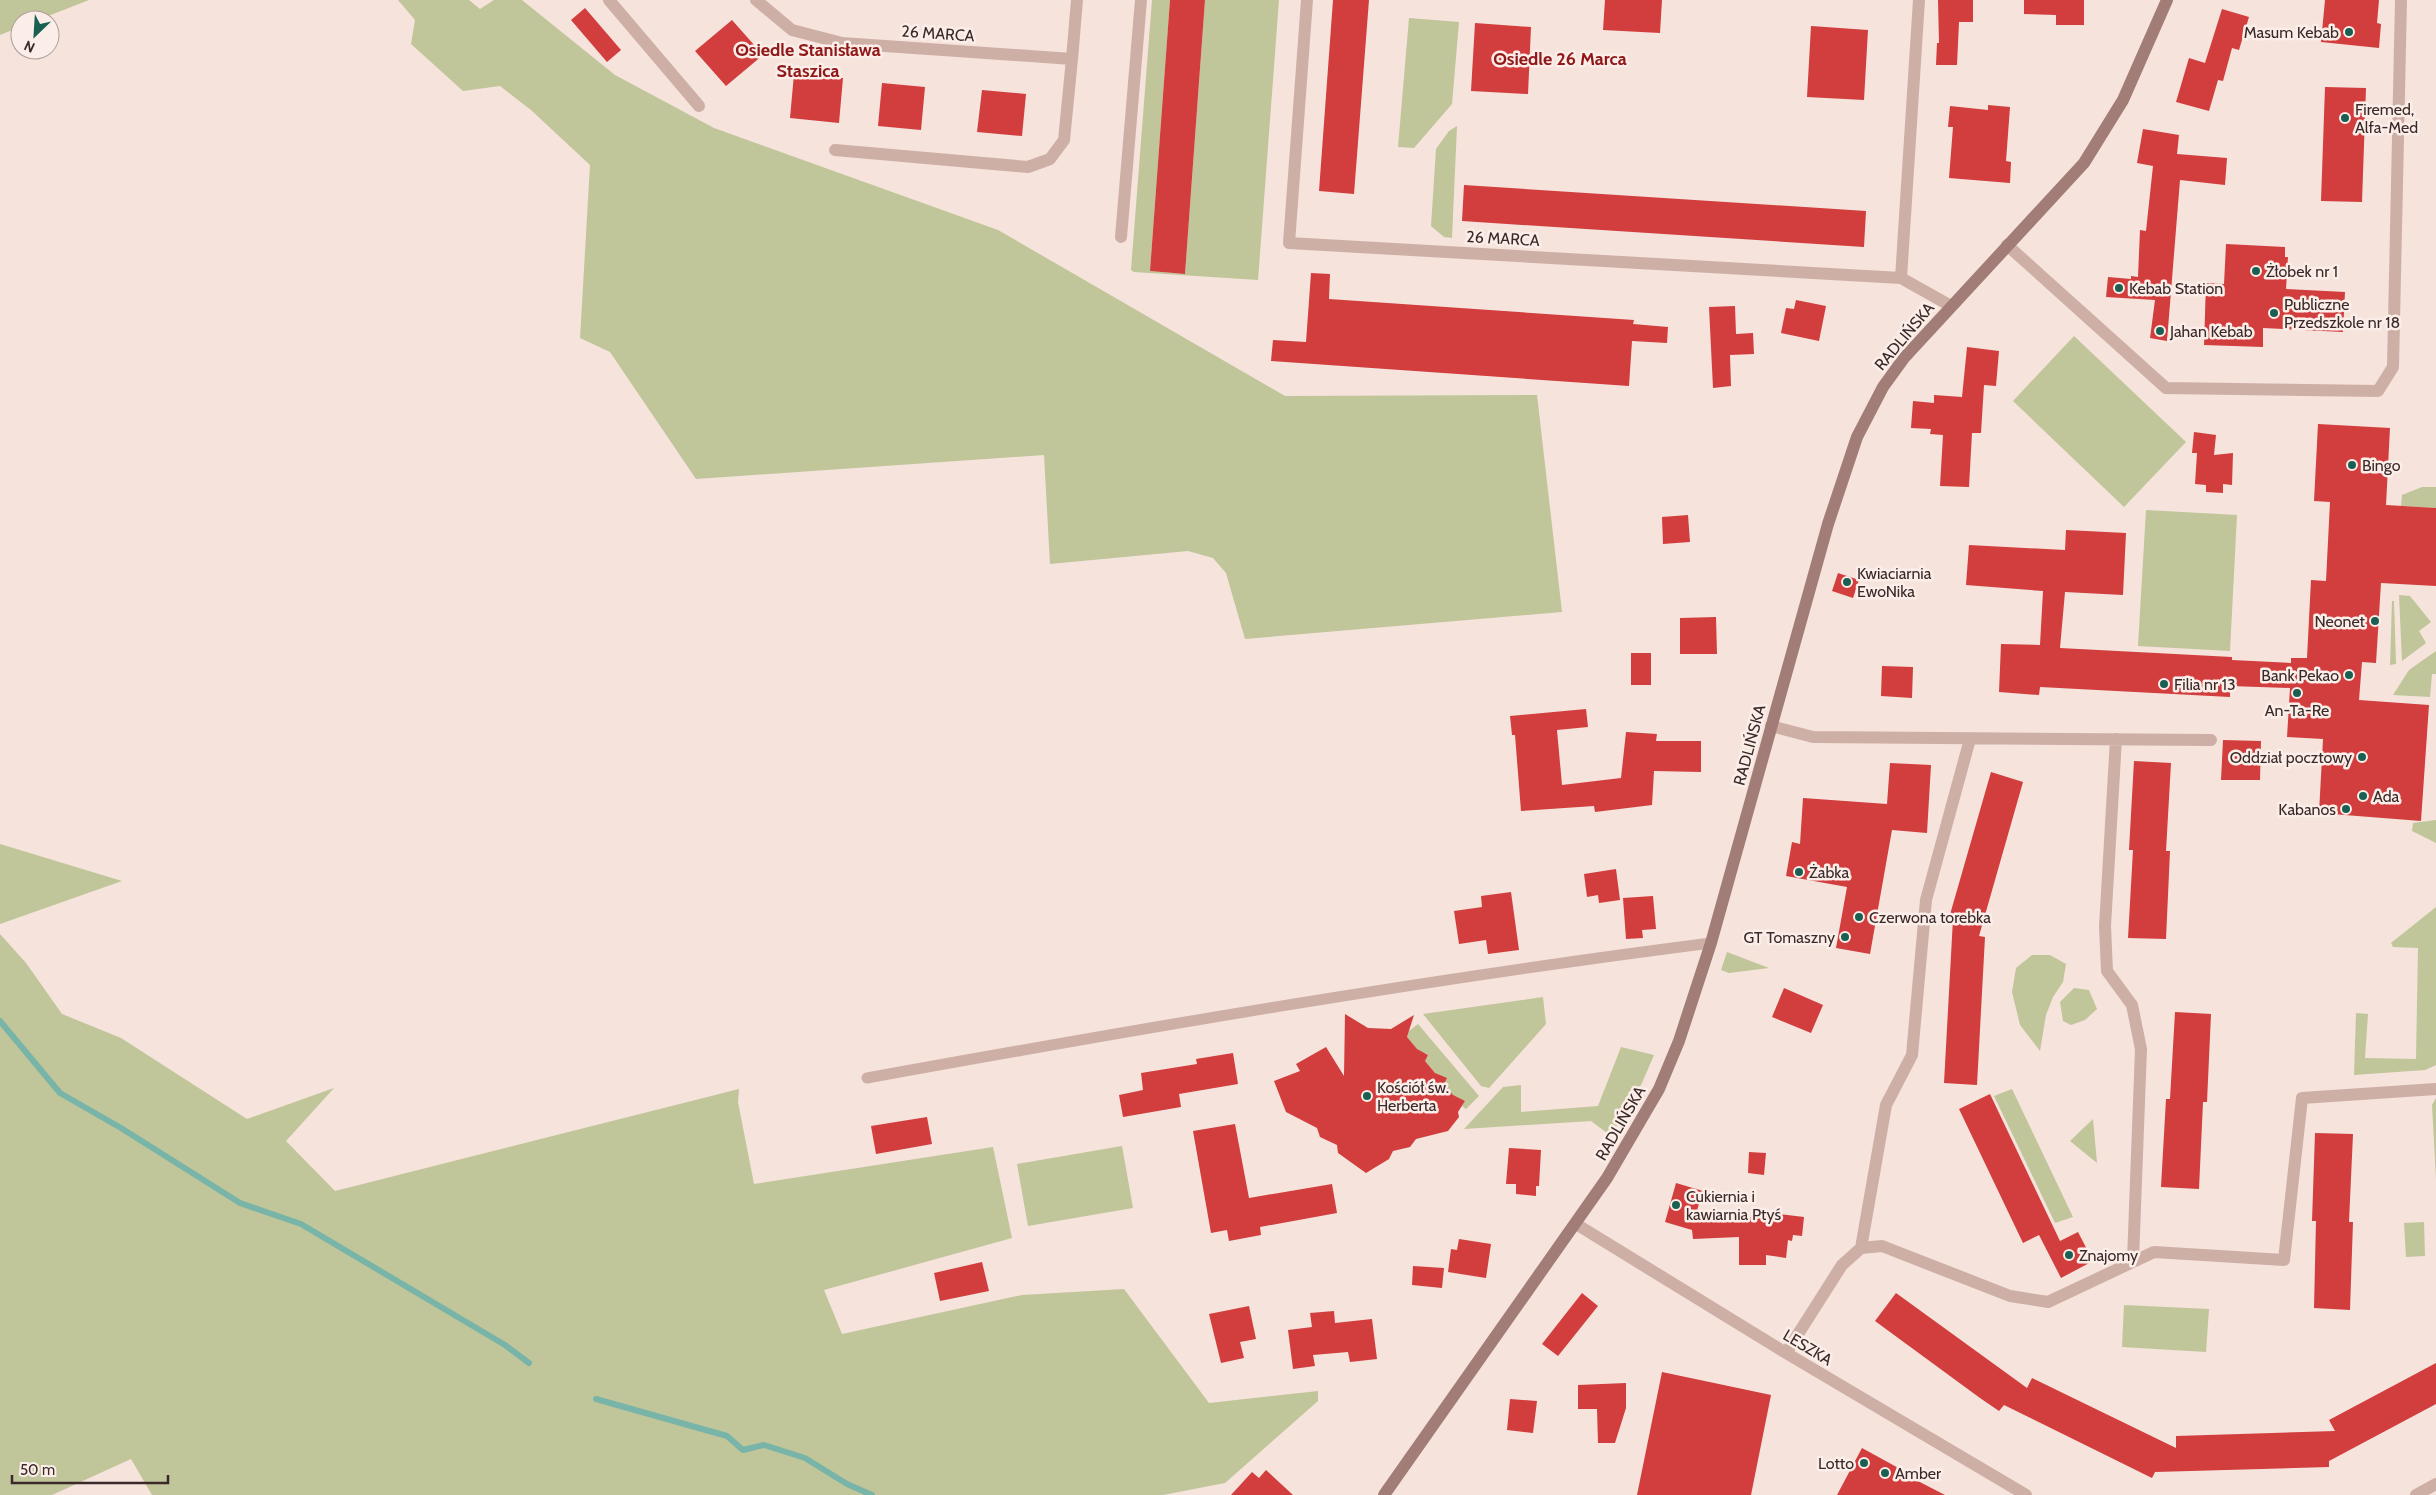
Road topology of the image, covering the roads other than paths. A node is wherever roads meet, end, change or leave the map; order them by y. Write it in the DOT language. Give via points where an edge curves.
graph roads {
  1 [pos="609,0"];
  2 [pos="756,0"];
  3 [pos="1076,0"];
  4 [pos="1141,0"];
  5 [pos="1307,0"];
  6 [pos="1919,0"];
  7 [pos="2165,0"];
  8 [pos="2401,0"];
  9 [pos="1072,59"];
  10 [pos="700,106"];
  11 [pos="835,150"];
  12 [pos="1121,236"];
  13 [pos="2007,245"];
  14 [pos="1901,278"];
  15 [pos="1951,306"];
  16 [pos="1771,726"];
  17 [pos="1970,739"];
  18 [pos="2116,739"];
  19 [pos="2211,740"];
  20 [pos="1711,943"];
  21 [pos="867,1078"];
  22 [pos="2436,1088"];
  23 [pos="1576,1224"];
  24 [pos="1861,1248"];
  25 [pos="2133,1260"];
  26 [pos="1786,1353"];
  27 [pos="2436,1484"];
  28 [pos="1384,1495"];
  29 [pos="2026,1495"];
  30 [pos="2416,1495"];
  1 -- 10 [label="street"];
  2 -- 9 [label="street, 26 MARCA" via="792,30 842,43"];
  3 -- 9 [label="street"];
  4 -- 12 [label="street"];
  5 -- 14 [label="street, 26 MARCA" via="1289,243"];
  6 -- 14 [label="street"];
  7 -- 13 [label="street, RADLIŃSKA" via="2141,64 2102,136 2084,163"];
  8 -- 13 [label="street" via="2393,367 2378,392 2166,388"];
  9 -- 11 [label="street" via="1064,140 1050,159 1028,167"];
  13 -- 15 [label="street, RADLIŃSKA"];
  14 -- 15 [label="street, 26 MARCA"];
  15 -- 16 [label="street, RADLIŃSKA" via="1893,372 1857,437 1828,524"];
  16 -- 17 [label="street" via="1813,737"];
  16 -- 20 [label="street, RADLIŃSKA"];
  17 -- 18 [label="street"];
  17 -- 24 [label="street" via="1926,900 1912,1055 1886,1105"];
  18 -- 19 [label="street"];
  18 -- 25 [label="street" via="2105,926 2107,971 2132,1005 2141,1049"];
  20 -- 21 [label="lane" via="1420,983"];
  20 -- 23 [label="street, RADLIŃSKA" via="1679,1041 1659,1089 1618,1161"];
  22 -- 25 [label="street" via="2302,1098 2284,1260 2154,1252"];
  23 -- 26 [label="street, LESZKA"];
  23 -- 28 [label="street, RADLIŃSKA"];
  24 -- 25 [label="street" via="1882,1246 2010,1296 2048,1302"];
  24 -- 26 [label="street" via="1842,1265"];
  26 -- 29 [label="street, LESZKA"];
  27 -- 30 [label="street"];
}
